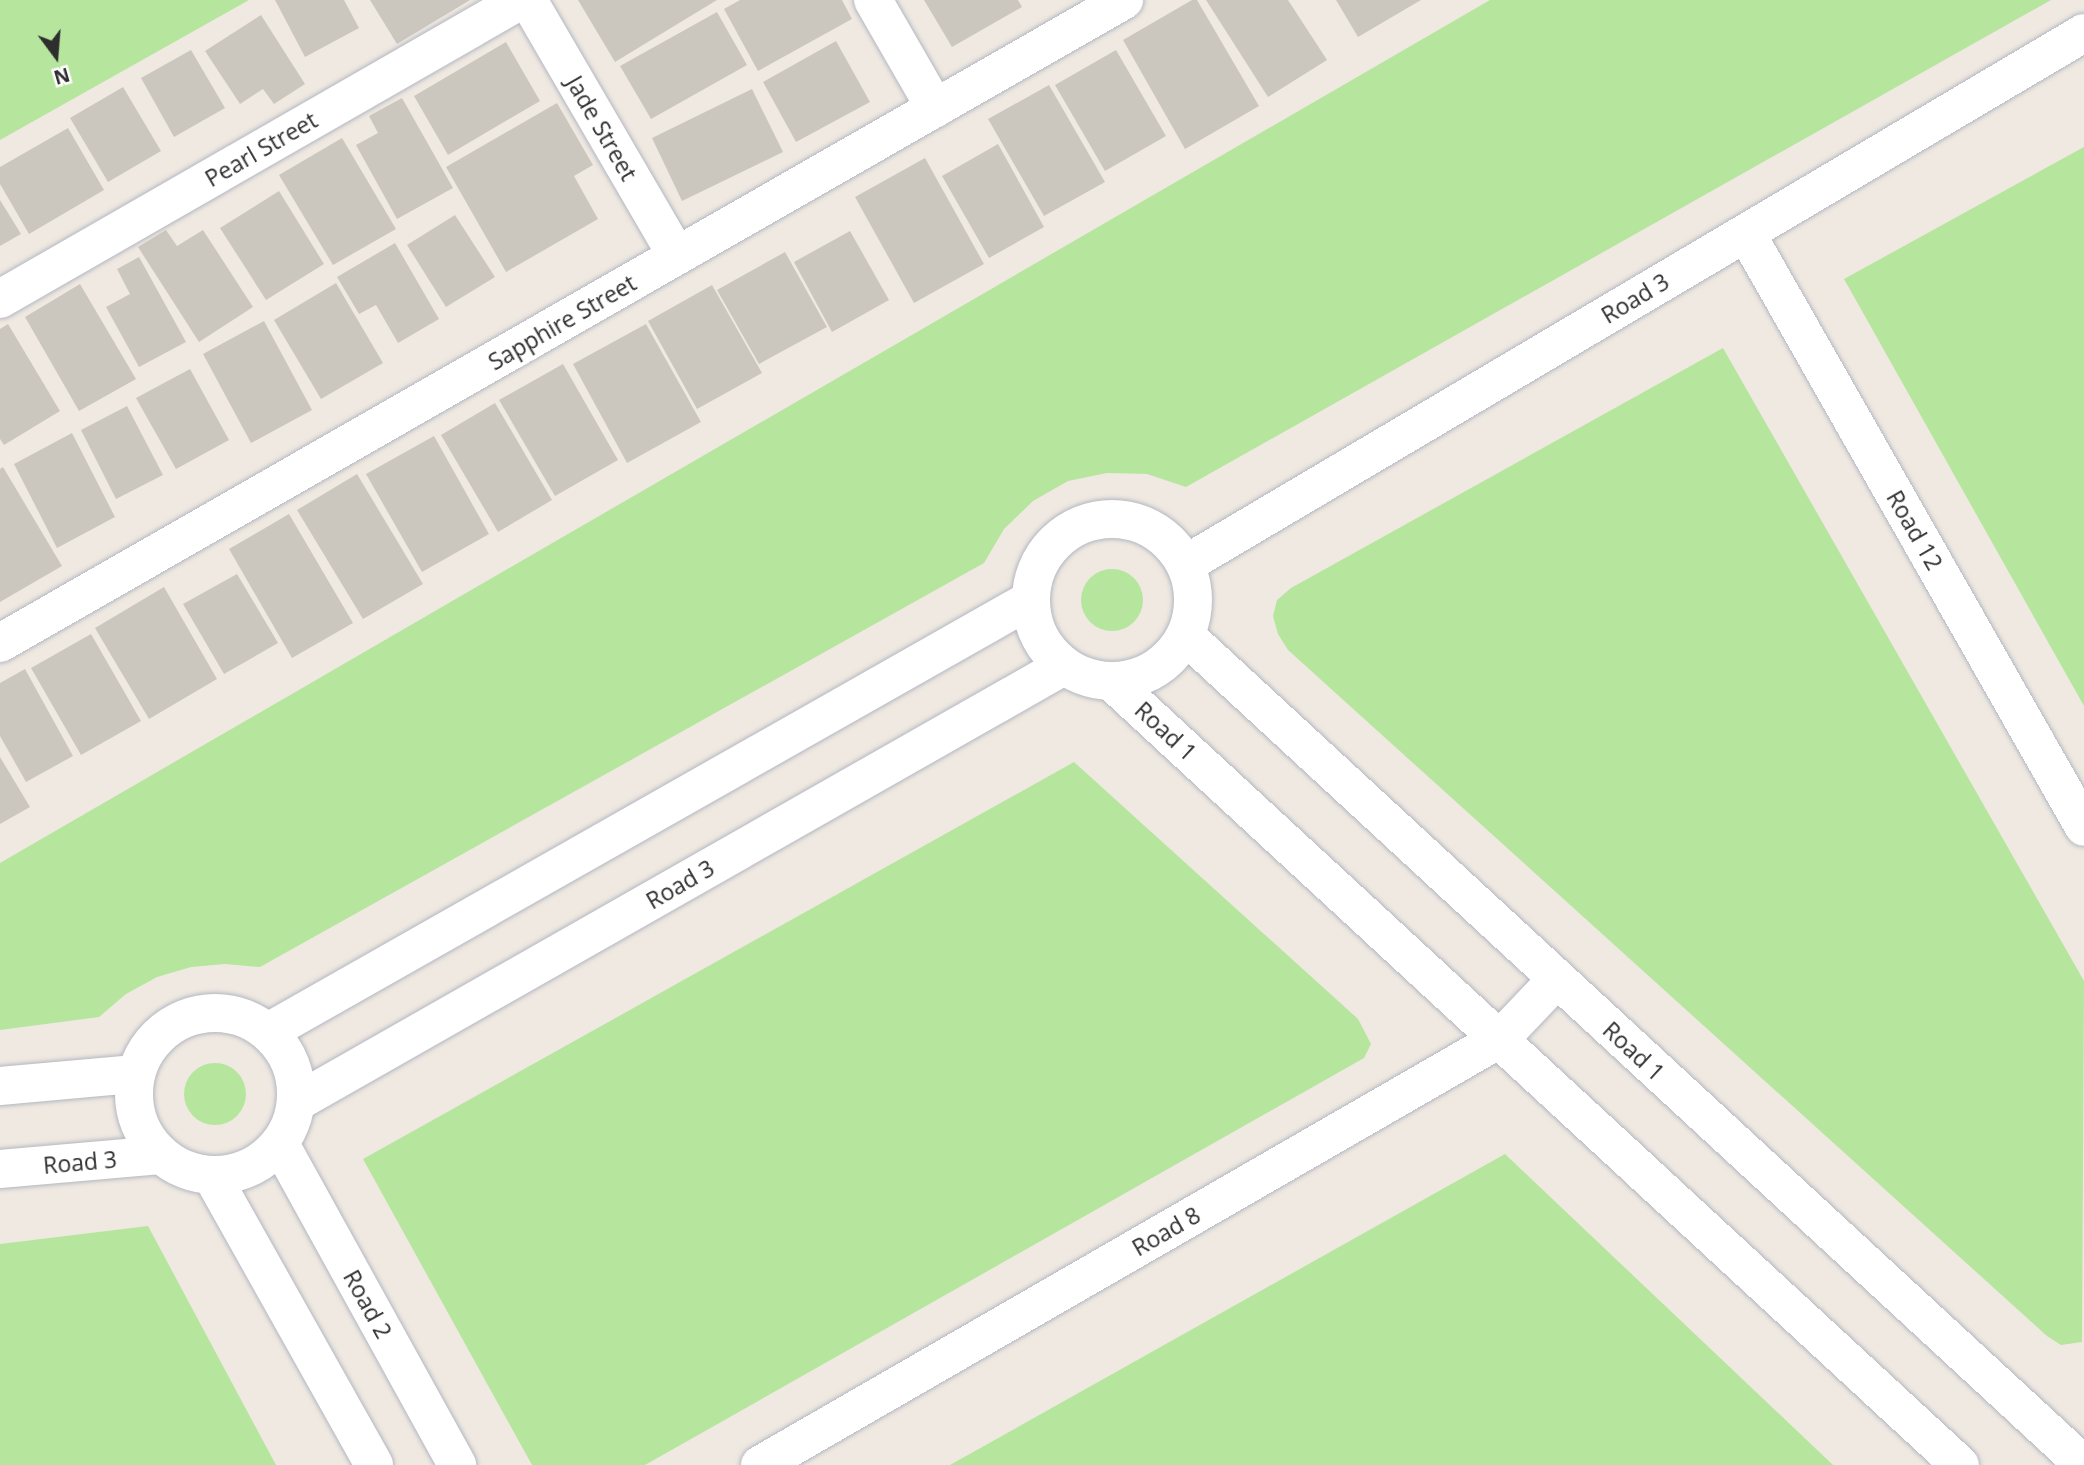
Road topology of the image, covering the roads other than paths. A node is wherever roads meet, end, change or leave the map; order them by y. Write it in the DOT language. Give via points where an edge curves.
graph roads {
  1 [pos="522,0"];
  2 [pos="528,0"];
  3 [pos="873,0"];
  4 [pos="1124,0"];
  5 [pos="2084,33"];
  6 [pos="935,108"];
  7 [pos="1746,233"];
  8 [pos="677,256"];
  9 [pos="0,299"];
  10 [pos="1186,564"];
  11 [pos="1030,600"];
  12 [pos="1186,636"];
  13 [pos="0,643"];
  14 [pos="1064,666"];
  15 [pos="1112,682"];
  16 [pos="2084,827"];
  17 [pos="1557,979"];
  18 [pos="268,1032"];
  19 [pos="1501,1038"];
  20 [pos="135,1074"];
  21 [pos="0,1086"];
  22 [pos="297,1101"];
  23 [pos="280,1144"];
  24 [pos="160,1155"];
  25 [pos="0,1169"];
  26 [pos="212,1176"];
  27 [pos="2083,1464"];
  28 [pos="374,1465"];
  29 [pos="457,1465"];
  30 [pos="760,1465"];
  31 [pos="1960,1465"];
  1 -- 9 [label="street, Pearl Street"];
  2 -- 8 [label="street, Jade Street"];
  3 -- 6 [label="street"];
  4 -- 6 [label="street, Sapphire Street"];
  5 -- 7 [label="street, Road 3"];
  6 -- 8 [label="street, Sapphire Street"];
  7 -- 10 [label="street, Road 3"];
  7 -- 16 [label="street, Road 12"];
  8 -- 13 [label="street, Sapphire Street"];
  10 -- 11 [label="street" via="1172,544 1130,520 1082,524 1044,554"];
  10 -- 12 [label="street" via="1193,587 1193,612"];
  11 -- 14 [label="street" via="1034,626 1045,648"];
  11 -- 18 [label="street"];
  12 -- 15 [label="street" via="1174,655 1156,669"];
  12 -- 17 [label="street, Road 1"];
  14 -- 15 [label="street"];
  14 -- 22 [label="street, Road 3"];
  15 -- 19 [label="street, Road 1"];
  17 -- 19 [label="street, Road 8"];
  17 -- 27 [label="street, Road 1"];
  18 -- 20 [label="street" via="248,1019 201,1013 159,1034"];
  18 -- 22 [label="street" via="285,1051 295,1075"];
  19 -- 30 [label="street, Road 8"];
  19 -- 31 [label="street, Road 1"];
  20 -- 21 [label="street"];
  20 -- 24 [label="street" via="136,1118"];
  22 -- 23 [label="street"];
  23 -- 26 [label="street" via="249,1168"];
  23 -- 29 [label="street, Road 2"];
  24 -- 25 [label="street, Road 3"];
  24 -- 26 [label="street" via="184,1170"];
  26 -- 28 [label="street"];
}
